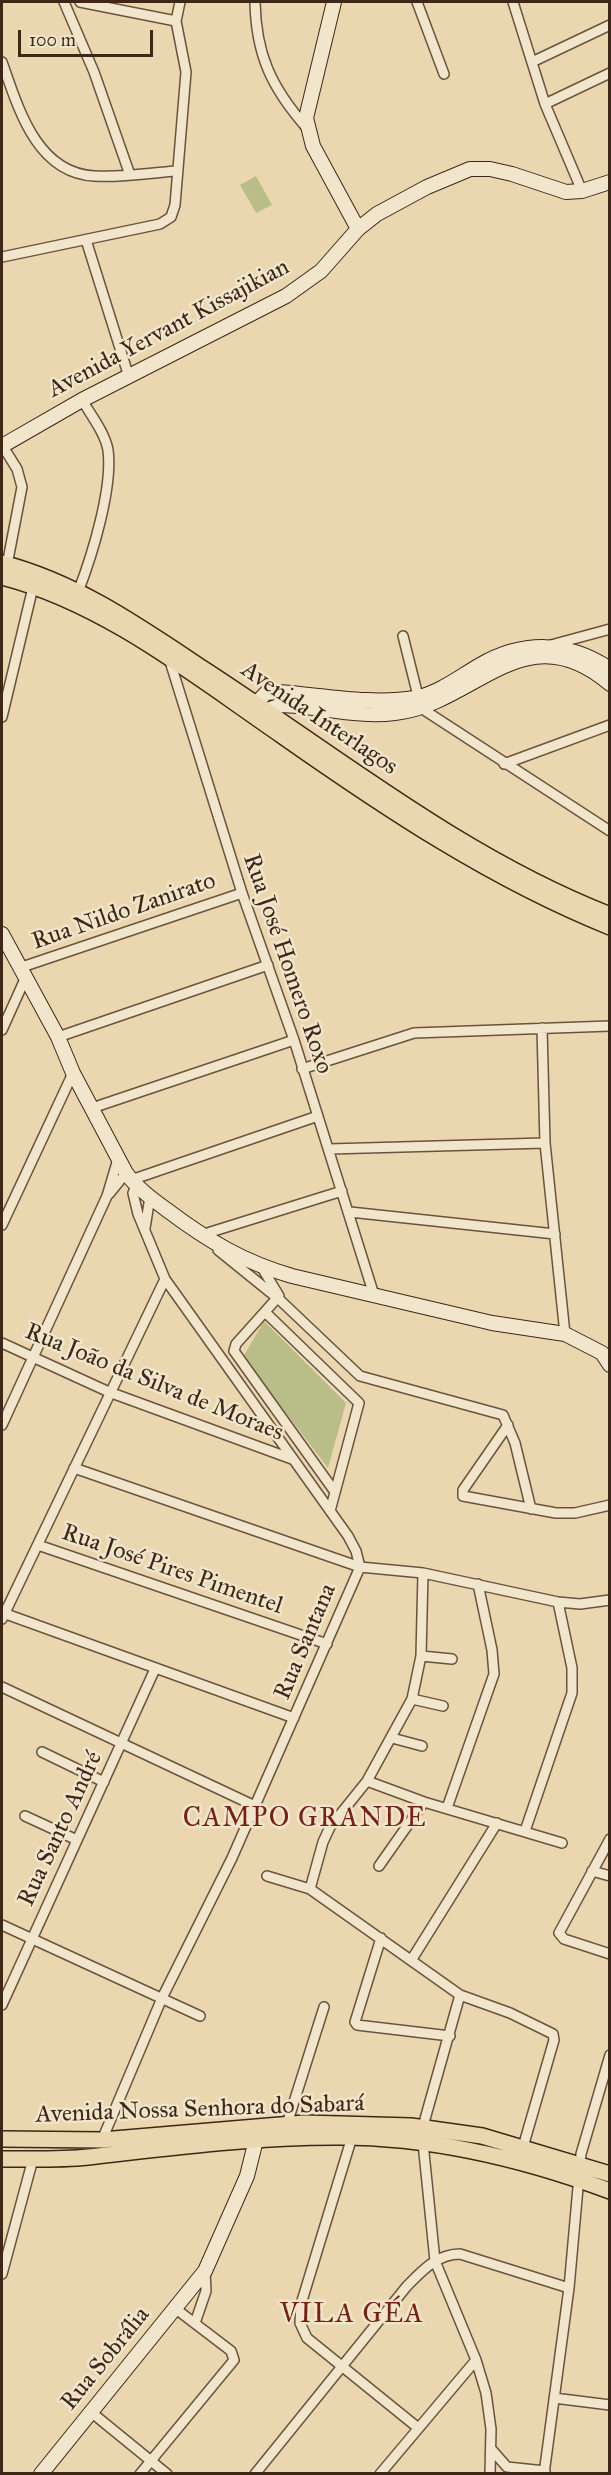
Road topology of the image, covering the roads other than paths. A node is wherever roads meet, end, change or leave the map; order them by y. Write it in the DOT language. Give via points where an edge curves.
graph roads {
  1 [pos="64,2"];
  2 [pos="81,2"];
  3 [pos="180,2"];
  4 [pos="255,2"];
  5 [pos="334,2"];
  6 [pos="417,2"];
  7 [pos="513,2"];
  8 [pos="104,5"];
  9 [pos="176,21"];
  10 [pos="609,25"];
  11 [pos="2,62"];
  12 [pos="532,62"];
  13 [pos="609,73"];
  14 [pos="444,74"];
  15 [pos="545,104"];
  16 [pos="308,129"];
  17 [pos="176,171"];
  18 [pos="130,175"];
  19 [pos="609,182"];
  20 [pos="582,191"];
  21 [pos="358,229"];
  22 [pos="86,240"];
  23 [pos="2,257"];
  24 [pos="129,378"];
  25 [pos="82,400"];
  26 [pos="2,445"];
  27 [pos="3,568"];
  28 [pos="34,580"];
  29 [pos="78,592"];
  30 [pos="609,629"];
  31 [pos="403,636"];
  32 [pos="551,645"];
  33 [pos="167,652"];
  34 [pos="609,669"];
  35 [pos="609,684"];
  36 [pos="420,702"];
  37 [pos="258,711"];
  38 [pos="2,717"];
  39 [pos="609,725"];
  40 [pos="504,764"];
  41 [pos="606,829"];
  42 [pos="609,839"];
  43 [pos="242,893"];
  44 [pos="609,915"];
  45 [pos="609,927"];
  46 [pos="2,934"];
  47 [pos="268,965"];
  48 [pos="22,974"];
  49 [pos="609,1026"];
  50 [pos="542,1028"];
  51 [pos="2,1030"];
  52 [pos="58,1037"];
  53 [pos="294,1040"];
  54 [pos="302,1069"];
  55 [pos="73,1073"];
  56 [pos="92,1108"];
  57 [pos="318,1116"];
  58 [pos="545,1143"];
  59 [pos="329,1149"];
  60 [pos="118,1159"];
  61 [pos="131,1180"];
  62 [pos="342,1191"];
  63 [pos="107,1196"];
  64 [pos="150,1197"];
  65 [pos="350,1212"];
  66 [pos="2,1226"];
  67 [pos="145,1230"];
  68 [pos="555,1234"];
  69 [pos="205,1239"];
  70 [pos="261,1266"];
  71 [pos="165,1279"];
  72 [pos="374,1295"];
  73 [pos="278,1298"];
  74 [pos="265,1312"];
  75 [pos="565,1334"];
  76 [pos="2,1343"];
  77 [pos="32,1358"];
  78 [pos="609,1363"];
  79 [pos="110,1392"];
  80 [pos="2,1425"];
  81 [pos="508,1425"];
  82 [pos="292,1459"];
  83 [pos="74,1468"];
  84 [pos="335,1492"];
  85 [pos="609,1505"];
  86 [pos="531,1509"];
  87 [pos="330,1511"];
  88 [pos="38,1545"];
  89 [pos="360,1567"];
  90 [pos="423,1573"];
  91 [pos="478,1584"];
  92 [pos="609,1600"];
  93 [pos="558,1602"];
  94 [pos="4,1617"];
  95 [pos="327,1644"];
  96 [pos="421,1656"];
  97 [pos="452,1659"];
  98 [pos="155,1669"];
  99 [pos="2,1687"];
  100 [pos="412,1699"];
  101 [pos="443,1706"];
  102 [pos="294,1718"];
  103 [pos="392,1738"];
  104 [pos="122,1744"];
  105 [pos="422,1746"];
  106 [pos="42,1752"];
  107 [pos="367,1781"];
  108 [pos="104,1782"];
  109 [pos="424,1802"];
  110 [pos="255,1806"];
  111 [pos="447,1808"];
  112 [pos="25,1816"];
  113 [pos="497,1823"];
  114 [pos="525,1831"];
  115 [pos="609,1839"];
  116 [pos="77,1840"];
  117 [pos="562,1843"];
  118 [pos="379,1866"];
  119 [pos="592,1871"];
  120 [pos="267,1876"];
  121 [pos="609,1876"];
  122 [pos="310,1889"];
  123 [pos="2,1925"];
  124 [pos="381,1938"];
  125 [pos="31,1939"];
  126 [pos="609,1954"];
  127 [pos="412,1959"];
  128 [pos="460,1995"];
  129 [pos="162,1998"];
  130 [pos="2,2005"];
  131 [pos="324,2007"];
  132 [pos="200,2016"];
  133 [pos="450,2036"];
  134 [pos="609,2055"];
  135 [pos="287,2124"];
  136 [pos="423,2135"];
  137 [pos="352,2137"];
  138 [pos="2,2139"];
  139 [pos="102,2140"];
  140 [pos="256,2140"];
  141 [pos="523,2147"];
  142 [pos="88,2157"];
  143 [pos="2,2158"];
  144 [pos="33,2158"];
  145 [pos="580,2164"];
  146 [pos="609,2174"];
  147 [pos="579,2180"];
  148 [pos="609,2192"];
  149 [pos="435,2261"];
  150 [pos="205,2271"];
  151 [pos="2,2274"];
  152 [pos="569,2288"];
  153 [pos="176,2309"];
  154 [pos="195,2323"];
  155 [pos="476,2360"];
  156 [pos="342,2367"];
  157 [pos="554,2398"];
  158 [pos="609,2405"];
  159 [pos="91,2412"];
  160 [pos="417,2427"];
  161 [pos="492,2450"];
  162 [pos="151,2460"];
  163 [pos="507,2467"];
  164 [pos="544,2472"];
  165 [pos="41,2474"];
  166 [pos="140,2474"];
  167 [pos="167,2474"];
  168 [pos="255,2474"];
  169 [pos="380,2474"];
  170 [pos="490,2474"];
  171 [pos="498,2474"];
  1 -- 18 [label="street" via="94,72"];
  2 -- 8 [label="street"];
  3 -- 9 [label="street"];
  4 -- 16 [label="street" via="262,58 288,106"];
  5 -- 16 [label="street" via="308,105"];
  6 -- 14 [label="street"];
  7 -- 12 [label="street"];
  8 -- 9 [label="street"];
  9 -- 17 [label="street" via="186,72"];
  10 -- 12 [label="street"];
  11 -- 18 [label="street" via="27,126 39,146 56,162 72,172 92,176"];
  12 -- 15 [label="street"];
  13 -- 15 [label="street"];
  15 -- 20 [label="street"];
  16 -- 21 [label="street"];
  17 -- 18 [label="street"];
  17 -- 22 [label="street" via="173,212 167,221"];
  19 -- 20 [label="street, Avenida Yervant Kissajikian"];
  20 -- 21 [label="street, Avenida Yervant Kissajikian" via="566,192 512,174 470,169 406,197"];
  21 -- 24 [label="street, Avenida Yervant Kissajikian" via="321,271 286,296"];
  22 -- 23 [label="street"];
  22 -- 24 [label="street"];
  24 -- 25 [label="street, Avenida Yervant Kissajikian"];
  25 -- 26 [label="street, Avenida Yervant Kissajikian"];
  25 -- 29 [label="street" via="105,442 108,461 98,525"];
  26 -- 27 [label="street" via="22,487"];
  27 -- 28 [label="main road, Avenida Interlagos"];
  28 -- 29 [label="main road, Avenida Interlagos"];
  28 -- 33 [label="main road, Avenida Interlagos"];
  28 -- 38 [label="street"];
  29 -- 33 [label="main road, Avenida Interlagos"];
  30 -- 32 [label="street"];
  31 -- 36 [label="street"];
  32 -- 34 [label="street" via="587,656"];
  32 -- 36 [label="street" via="519,648 499,656"];
  33 -- 37 [label="main road, Avenida Interlagos"];
  33 -- 43 [label="street, Rua José Homero Roxo"];
  35 -- 36 [label="street" via="592,670 571,661 531,657 494,669 447,696"];
  36 -- 37 [label="street" via="377,714 287,705"];
  36 -- 40 [label="street"];
  37 -- 44 [label="main road, Avenida Interlagos" via="482,855 542,887"];
  37 -- 45 [label="main road, Avenida Interlagos" via="486,870"];
  39 -- 40 [label="street"];
  40 -- 41 [label="street"];
  41 -- 42 [label="street"];
  43 -- 47 [label="street, Rua José Homero Roxo"];
  43 -- 48 [label="street, Rua Nildo Zanirato"];
  46 -- 48 [label="street"];
  47 -- 52 [label="street"];
  47 -- 53 [label="street, Rua José Homero Roxo"];
  48 -- 51 [label="street"];
  48 -- 52 [label="street"];
  49 -- 50 [label="street"];
  50 -- 54 [label="street" via="414,1033"];
  50 -- 58 [label="street"];
  52 -- 55 [label="street"];
  53 -- 54 [label="street, Rua José Homero Roxo"];
  53 -- 56 [label="street"];
  54 -- 57 [label="street, Rua José Homero Roxo"];
  55 -- 56 [label="street"];
  55 -- 66 [label="street"];
  56 -- 60 [label="street"];
  57 -- 59 [label="street, Rua José Homero Roxo"];
  57 -- 61 [label="street"];
  58 -- 59 [label="street"];
  58 -- 68 [label="street"];
  59 -- 62 [label="street, Rua José Homero Roxo"];
  60 -- 61 [label="street"];
  60 -- 63 [label="street"];
  61 -- 63 [label="street"];
  61 -- 64 [label="street"];
  61 -- 67 [label="street, Rua Santana"];
  62 -- 65 [label="street, Rua José Homero Roxo"];
  62 -- 69 [label="street"];
  63 -- 77 [label="street"];
  64 -- 67 [label="street"];
  64 -- 69 [label="street"];
  65 -- 68 [label="street"];
  65 -- 72 [label="street, Rua José Homero Roxo"];
  67 -- 71 [label="street, Rua Santana"];
  68 -- 75 [label="street"];
  69 -- 70 [label="street"];
  69 -- 73 [label="street"];
  70 -- 72 [label="street"];
  70 -- 73 [label="street"];
  71 -- 79 [label="street"];
  71 -- 82 [label="street, Rua Santana"];
  72 -- 75 [label="street" via="492,1323"];
  73 -- 74 [label="street"];
  73 -- 81 [label="street" via="365,1380 503,1415"];
  74 -- 84 [label="street" via="359,1403"];
  74 -- 84 [label="street" via="234,1351"];
  75 -- 78 [label="street" via="594,1347"];
  76 -- 77 [label="street, Rua João da Silva de Moraes"];
  77 -- 79 [label="street, Rua João da Silva de Moraes"];
  77 -- 80 [label="street"];
  79 -- 82 [label="street, Rua João da Silva de Moraes"];
  79 -- 83 [label="street"];
  81 -- 86 [label="street"];
  81 -- 86 [label="street" via="462,1495"];
  82 -- 87 [label="street, Rua Santana"];
  83 -- 88 [label="street"];
  83 -- 89 [label="street"];
  84 -- 87 [label="street"];
  85 -- 86 [label="street" via="575,1513"];
  87 -- 89 [label="street, Rua Santana" via="352,1543"];
  88 -- 94 [label="street"];
  88 -- 95 [label="street, Rua José Pires Pimentel"];
  89 -- 90 [label="street"];
  89 -- 95 [label="street, Rua Santana"];
  90 -- 91 [label="street"];
  90 -- 96 [label="street"];
  91 -- 93 [label="street"];
  91 -- 111 [label="street" via="494,1674"];
  92 -- 93 [label="street"];
  93 -- 114 [label="street" via="572,1668 572,1693"];
  94 -- 98 [label="street"];
  95 -- 102 [label="street, Rua Santana"];
  96 -- 97 [label="street"];
  96 -- 100 [label="street"];
  98 -- 102 [label="street"];
  98 -- 104 [label="street, Rua Santo André"];
  99 -- 104 [label="street"];
  100 -- 101 [label="street"];
  100 -- 103 [label="street"];
  102 -- 110 [label="street, Rua Santana"];
  103 -- 105 [label="street"];
  103 -- 107 [label="street"];
  104 -- 108 [label="street, Rua Santo André"];
  104 -- 110 [label="street"];
  106 -- 108 [label="street"];
  107 -- 109 [label="street"];
  107 -- 122 [label="street" via="330,1827"];
  108 -- 116 [label="street, Rua Santo André"];
  109 -- 111 [label="street"];
  109 -- 118 [label="street"];
  110 -- 129 [label="street, Rua Santana"];
  111 -- 113 [label="street"];
  112 -- 116 [label="street"];
  113 -- 114 [label="street"];
  113 -- 127 [label="street"];
  114 -- 117 [label="street"];
  115 -- 119 [label="street"];
  116 -- 125 [label="street, Rua Santo André"];
  119 -- 121 [label="street"];
  119 -- 126 [label="street" via="559,1933 564,1939"];
  120 -- 122 [label="street"];
  122 -- 124 [label="street"];
  123 -- 125 [label="street"];
  124 -- 127 [label="street"];
  124 -- 133 [label="street" via="357,2025"];
  125 -- 129 [label="street"];
  125 -- 130 [label="street, Rua Santo André"];
  127 -- 128 [label="street"];
  128 -- 133 [label="street"];
  128 -- 141 [label="street" via="553,2034"];
  129 -- 132 [label="street"];
  129 -- 139 [label="street, Rua Santana"];
  131 -- 135 [label="street"];
  133 -- 136 [label="street"];
  134 -- 145 [label="street"];
  135 -- 136 [label="main road, Avenida Nossa Senhora do Sabará"];
  135 -- 139 [label="main road, Avenida Nossa Senhora do Sabará"];
  136 -- 137 [label="main road, Avenida Nossa Senhora do Sabará"];
  136 -- 141 [label="main road, Avenida Nossa Senhora do Sabará" via="482,2136"];
  136 -- 147 [label="main road, Avenida Nossa Senhora do Sabará"];
  136 -- 149 [label="street"];
  137 -- 140 [label="main road, Avenida Nossa Senhora do Sabará"];
  137 -- 156 [label="street" via="298,2315 307,2338"];
  138 -- 139 [label="main road, Avenida Nossa Senhora do Sabará"];
  139 -- 142 [label="main road"];
  140 -- 142 [label="main road, Avenida Nossa Senhora do Sabará"];
  140 -- 150 [label="street, Rua Sobrália" via="247,2176"];
  141 -- 145 [label="main road, Avenida Nossa Senhora do Sabará"];
  142 -- 144 [label="main road, Avenida Nossa Senhora do Sabará"];
  143 -- 144 [label="main road, Avenida Nossa Senhora do Sabará"];
  144 -- 151 [label="street"];
  145 -- 146 [label="main road, Avenida Nossa Senhora do Sabará"];
  145 -- 147 [label="street"];
  147 -- 148 [label="main road, Avenida Nossa Senhora do Sabará"];
  147 -- 152 [label="street"];
  149 -- 152 [label="street" via="460,2254"];
  149 -- 155 [label="street"];
  149 -- 156 [label="street" via="407,2286"];
  150 -- 153 [label="street, Rua Sobrália"];
  150 -- 154 [label="street, Rua Sobrália" via="206,2291"];
  152 -- 157 [label="street"];
  153 -- 154 [label="street"];
  153 -- 159 [label="street, Rua Sobrália"];
  154 -- 162 [label="street" via="234,2357"];
  155 -- 160 [label="street"];
  155 -- 161 [label="street" via="486,2393"];
  156 -- 160 [label="street"];
  156 -- 168 [label="street"];
  157 -- 158 [label="street"];
  157 -- 164 [label="street"];
  159 -- 162 [label="street"];
  159 -- 165 [label="street, Rua Sobrália"];
  160 -- 169 [label="street"];
  161 -- 163 [label="street"];
  161 -- 170 [label="street"];
  162 -- 166 [label="street"];
  162 -- 167 [label="street"];
  163 -- 164 [label="street"];
  163 -- 171 [label="street"];
}
